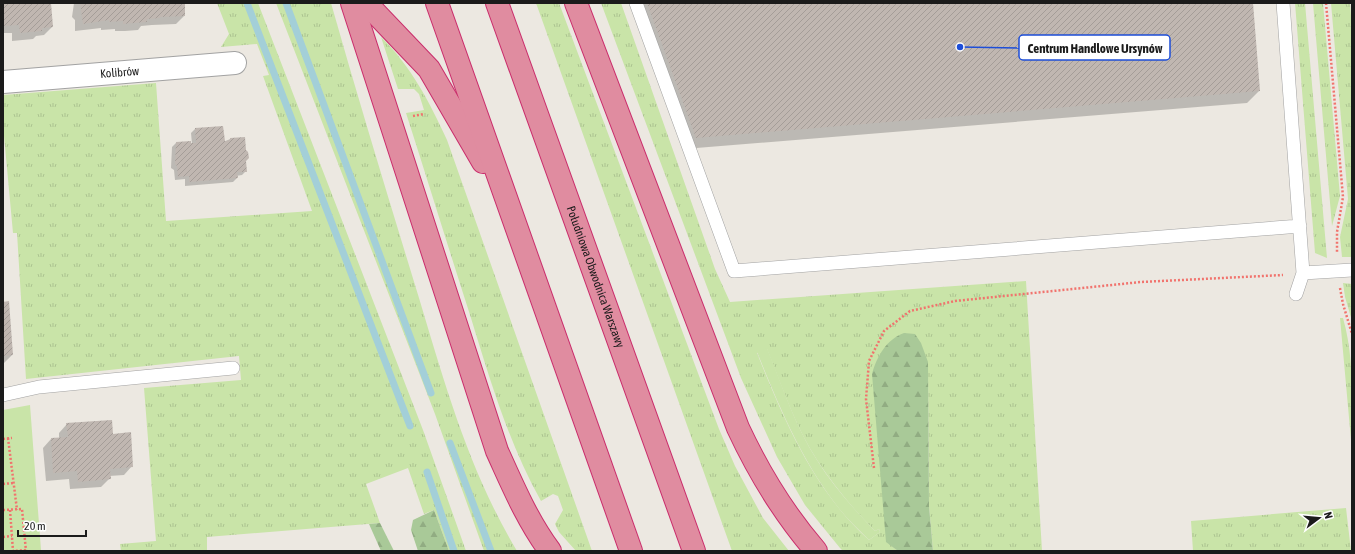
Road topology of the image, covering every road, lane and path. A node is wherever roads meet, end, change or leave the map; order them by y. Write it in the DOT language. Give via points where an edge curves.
graph roads {
  1 [pos="437,3"];
  2 [pos="497,3"];
  3 [pos="507,3"];
  4 [pos="576,3"];
  5 [pos="636,3"];
  6 [pos="1283,3"];
  7 [pos="1326,3"];
  8 [pos="358,7"];
  9 [pos="514,51"];
  10 [pos="235,62"];
  11 [pos="3,82"];
  12 [pos="507,201"];
  13 [pos="1300,226"];
  14 [pos="1338,261"];
  15 [pos="1352,270"];
  16 [pos="1303,273"];
  17 [pos="1340,281"];
  18 [pos="1296,294"];
  19 [pos="1352,334"];
  20 [pos="233,368"];
  21 [pos="3,395"];
  22 [pos="3,438"];
  23 [pos="874,468"];
  24 [pos="14,483"];
  25 [pos="3,484"];
  26 [pos="3,510"];
  27 [pos="10,510"];
  28 [pos="17,510"];
  29 [pos="12,536"];
  30 [pos="3,537"];
  31 [pos="26,550"];
  32 [pos="550,551"];
  33 [pos="632,551"];
  34 [pos="694,551"];
  35 [pos="816,551"];
  1 -- 12 [label="highway"];
  2 -- 9 [label="highway, Południowa Obwodnica Warszawy"];
  3 -- 9 [label="highway"];
  4 -- 35 [label="highway" via="738,428 757,469 794,525"];
  5 -- 13 [label="lane" via="734,271"];
  6 -- 13 [label="lane"];
  7 -- 14 [label="path" via="1343,197 1337,232"];
  8 -- 12 [label="highway" via="429,69"];
  8 -- 32 [label="highway" via="497,451 522,507"];
  9 -- 34 [label="highway, Południowa Obwodnica Warszawy"];
  10 -- 11 [label="street, Kolibrów"];
  12 -- 33 [label="highway"];
  13 -- 16 [label="lane"];
  15 -- 16 [label="lane"];
  16 -- 18 [label="lane"];
  16 -- 23 [label="path" via="1140,282 955,301 910,311 884,332 868,361 866,399"];
  17 -- 19 [label="path" via="1342,304"];
  20 -- 21 [label="lane" via="39,387"];
  22 -- 24 [label="path" via="10,438"];
  24 -- 25 [label="path"];
  24 -- 28 [label="path"];
  26 -- 27 [label="path"];
  27 -- 28 [label="path"];
  27 -- 29 [label="path"];
  28 -- 31 [label="path" via="22,509"];
  29 -- 30 [label="path"];
  29 -- 31 [label="path" via="13,551"];
}
